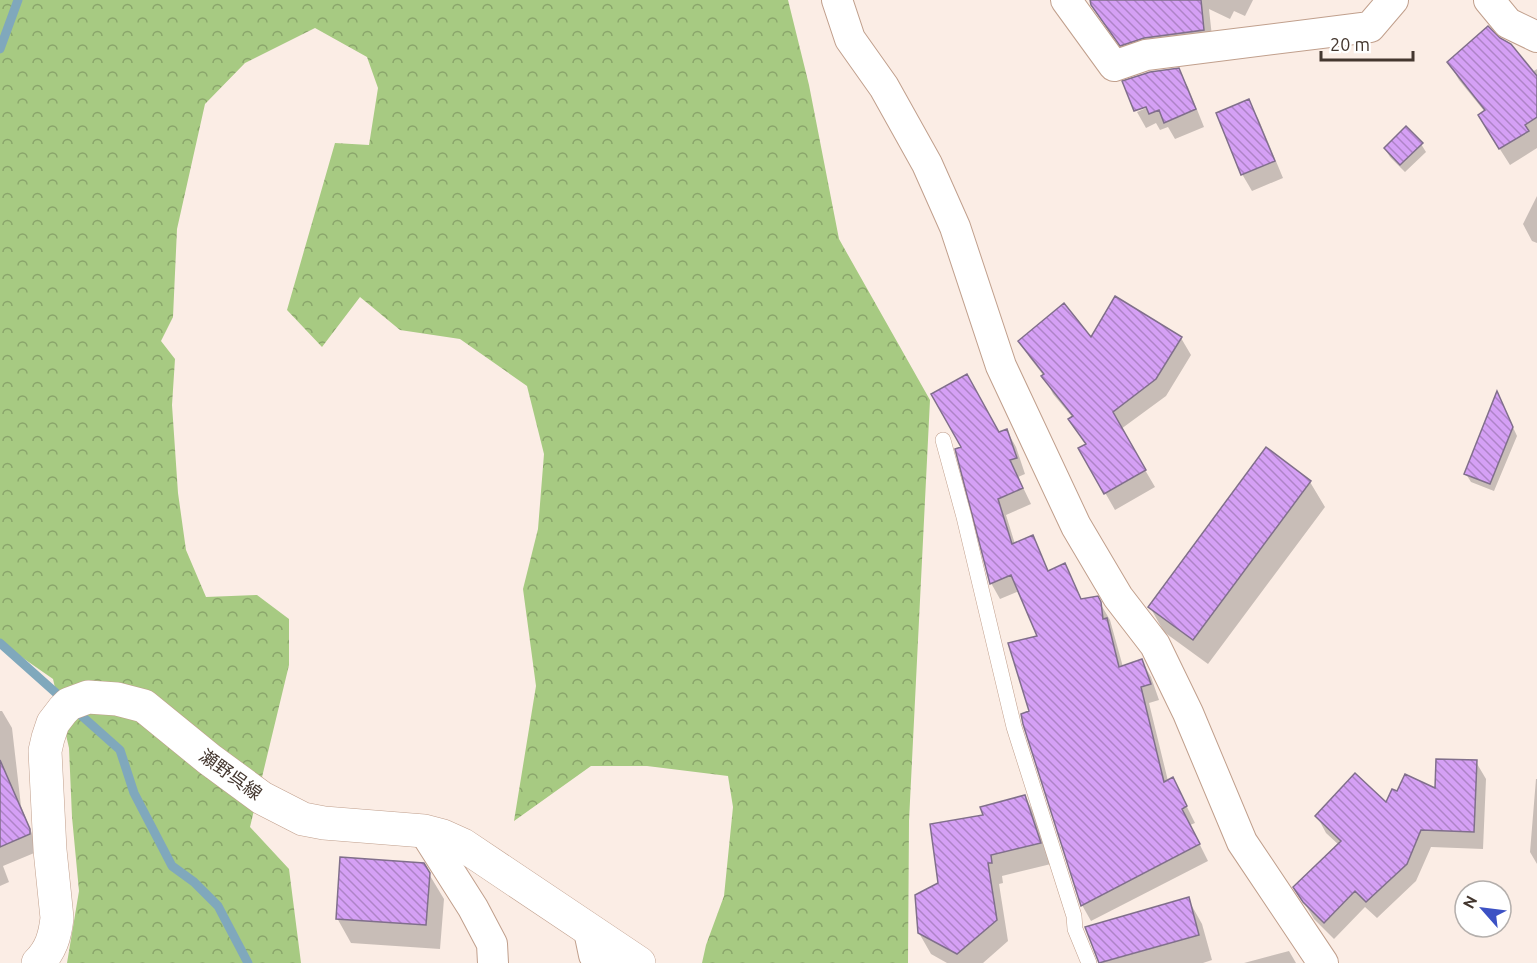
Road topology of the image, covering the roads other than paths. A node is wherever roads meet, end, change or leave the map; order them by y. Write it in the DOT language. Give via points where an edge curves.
graph roads {
  1 [pos="837,0"];
  2 [pos="1066,0"];
  3 [pos="1393,0"];
  4 [pos="1488,0"];
  5 [pos="1537,37"];
  6 [pos="943,440"];
  7 [pos="424,831"];
  8 [pos="589,931"];
  9 [pos="38,963"];
  10 [pos="493,963"];
  11 [pos="600,963"];
  12 [pos="639,963"];
  13 [pos="1089,963"];
  14 [pos="1323,963"];
  1 -- 14 [label="street" via="850,39 884,87 927,164 955,227 1001,366 1076,526 1118,597 1155,645 1242,842"];
  2 -- 3 [label="street" via="1114,66 1146,55 1370,27"];
  4 -- 5 [label="street" via="1508,23"];
  6 -- 13 [label="lane" via="1014,727 1074,916 1075,930"];
  7 -- 8 [label="main road, 瀬野呉線" via="463,845"];
  7 -- 9 [label="main road, 瀬野呉線" via="303,819 247,788 144,706 88,697 69,704 53,723 45,751 57,918 52,944"];
  7 -- 10 [label="street" via="492,944"];
  8 -- 11 [label="street" via="594,956"];
  8 -- 12 [label="main road, 瀬野呉線"];
}
